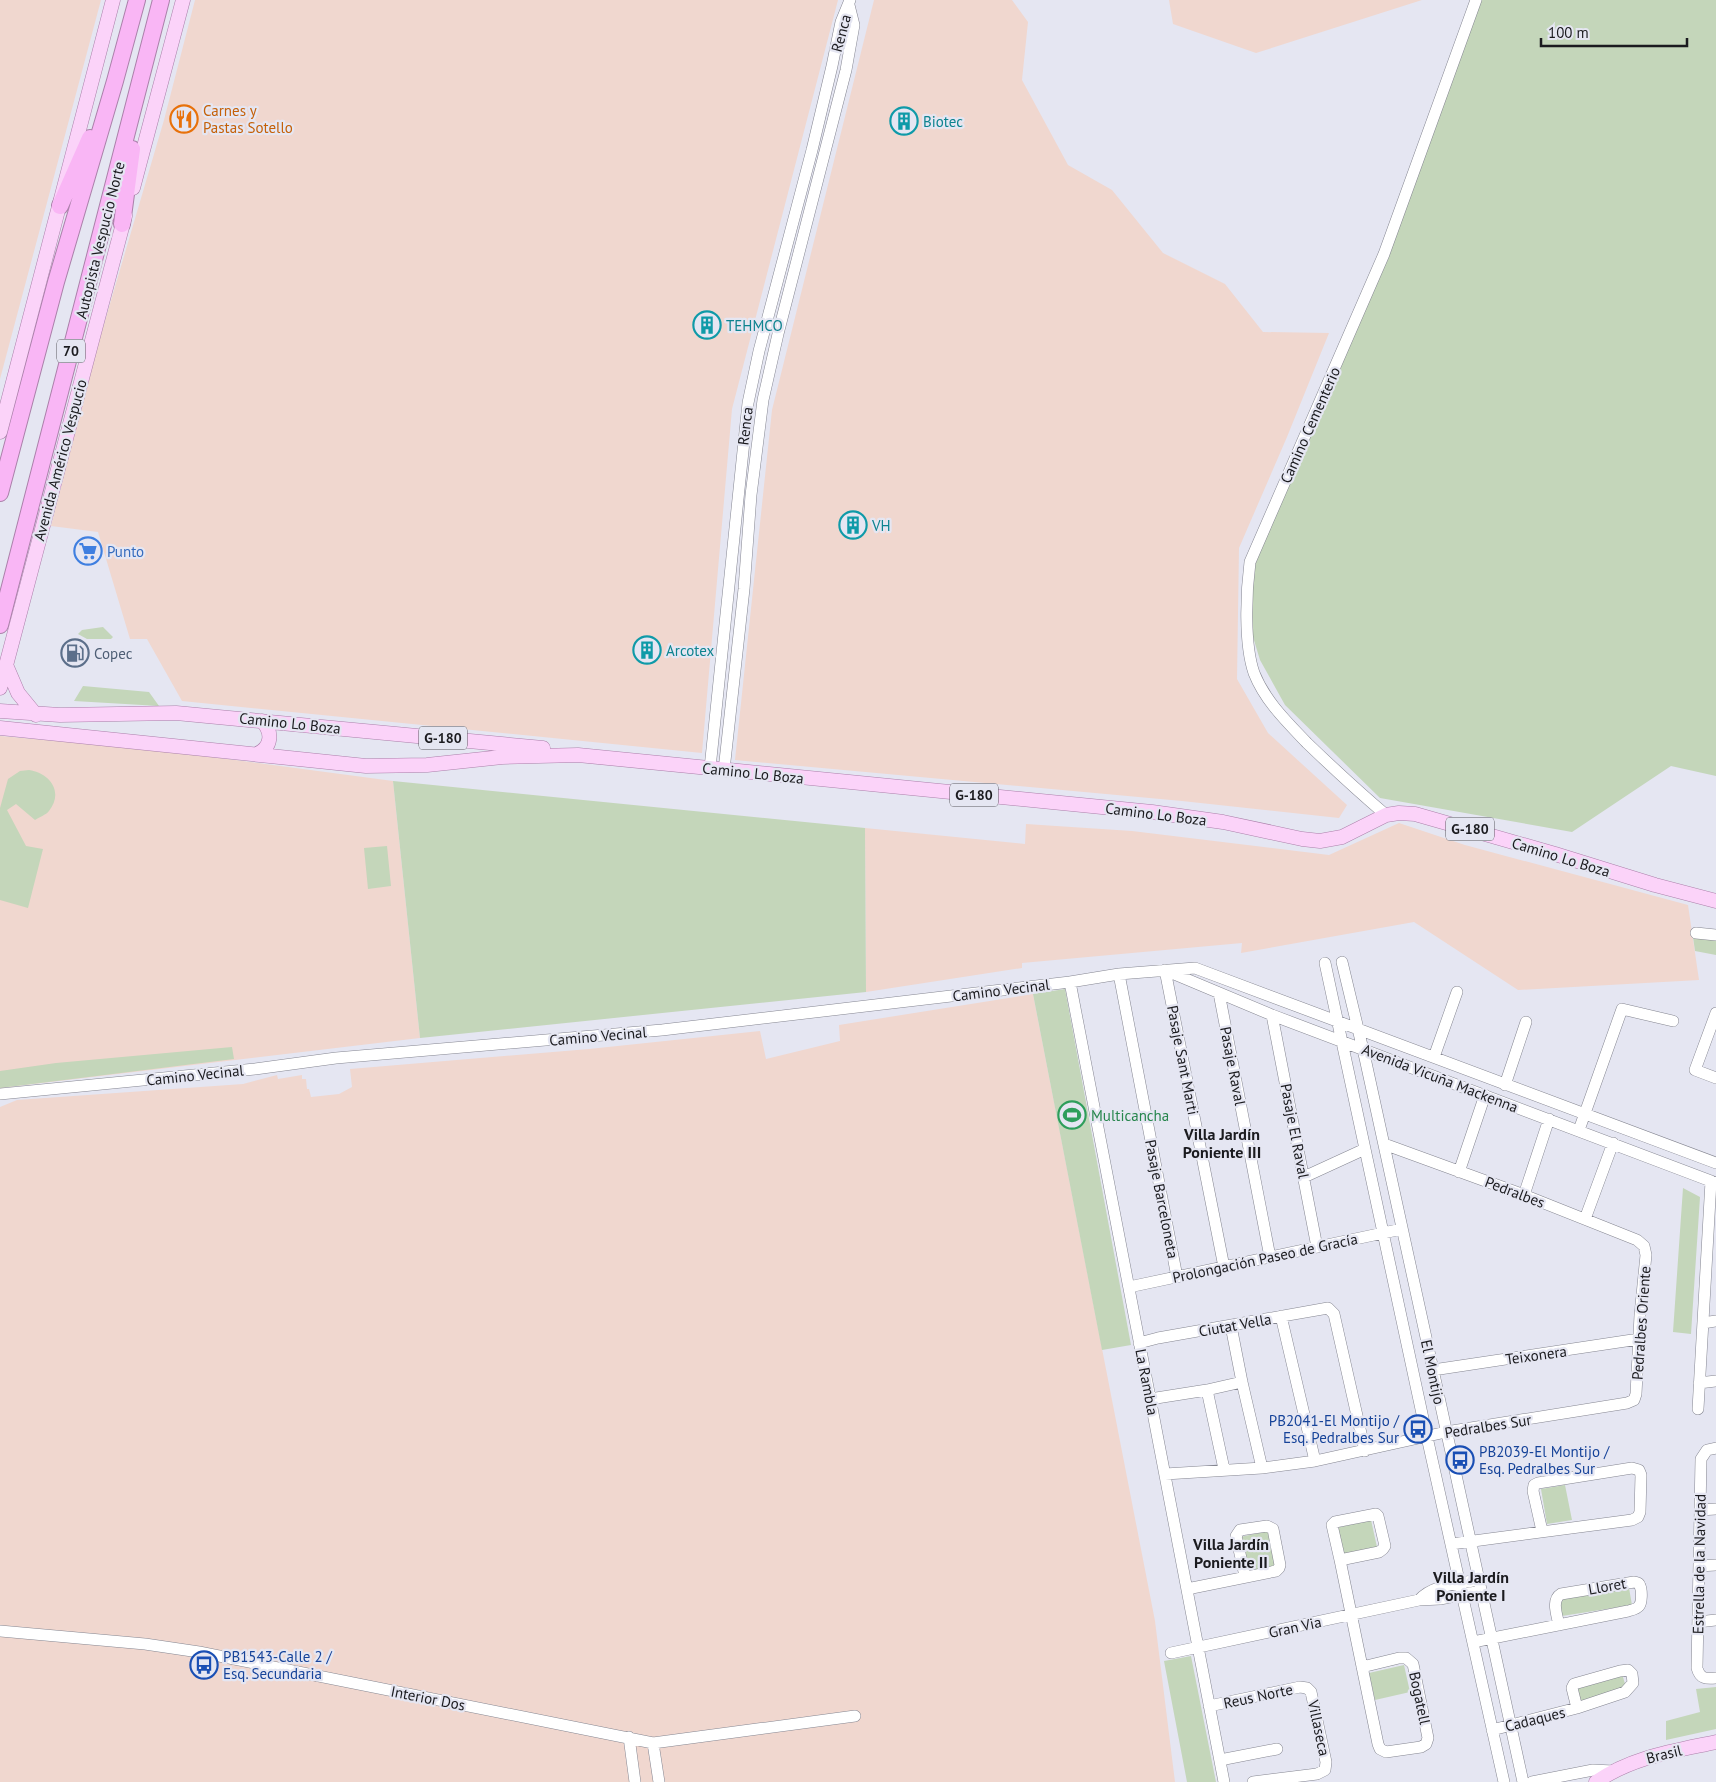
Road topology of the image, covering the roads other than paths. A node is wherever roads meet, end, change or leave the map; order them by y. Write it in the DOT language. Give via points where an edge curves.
graph roads {
  1 [pos="113,0"];
  2 [pos="137,0"];
  3 [pos="161,0"];
  4 [pos="183,0"];
  5 [pos="1476,0"];
  6 [pos="850,2"];
  7 [pos="832,66"];
  8 [pos="846,70"];
  9 [pos="141,76"];
  10 [pos="115,81"];
  11 [pos="60,206"];
  12 [pos="122,224"];
  13 [pos="0,432"];
  14 [pos="0,493"];
  15 [pos="737,494"];
  16 [pos="752,495"];
  17 [pos="0,625"];
  18 [pos="6,665"];
  19 [pos="720,668"];
  20 [pos="735,670"];
  21 [pos="0,685"];
  22 [pos="0,711"];
  23 [pos="36,714"];
  24 [pos="262,721"];
  25 [pos="0,728"];
  26 [pos="257,754"];
  27 [pos="578,755"];
  28 [pos="717,769"];
  29 [pos="1386,815"];
  30 [pos="1716,901"];
  31 [pos="1696,933"];
  32 [pos="1716,935"];
  33 [pos="1342,962"];
  34 [pos="1325,963"];
  35 [pos="1195,968"];
  36 [pos="1166,970"];
  37 [pos="1119,974"];
  38 [pos="1070,982"];
  39 [pos="1457,992"];
  40 [pos="1218,993"];
  41 [pos="1716,1013"];
  42 [pos="1272,1015"];
  43 [pos="1336,1020"];
  44 [pos="1673,1021"];
  45 [pos="1526,1022"];
  46 [pos="1358,1028"];
  47 [pos="1341,1041"];
  48 [pos="1363,1050"];
  49 [pos="1434,1057"];
  50 [pos="1716,1078"];
  51 [pos="1505,1085"];
  52 [pos="0,1094"];
  53 [pos="1485,1095"];
  54 [pos="1585,1113"];
  55 [pos="1549,1119"];
  56 [pos="1579,1130"];
  57 [pos="1613,1143"];
  58 [pos="1384,1144"];
  59 [pos="1678,1148"];
  60 [pos="1365,1149"];
  61 [pos="1716,1163"];
  62 [pos="1672,1165"];
  63 [pos="1459,1172"];
  64 [pos="1304,1177"];
  65 [pos="1714,1182"];
  66 [pos="1524,1195"];
  67 [pos="1585,1220"];
  68 [pos="1402,1229"];
  69 [pos="1383,1233"];
  70 [pos="1644,1246"];
  71 [pos="1317,1247"];
  72 [pos="1270,1257"];
  73 [pos="1711,1258"];
  74 [pos="1224,1267"];
  75 [pos="1177,1277"];
  76 [pos="1129,1287"];
  77 [pos="1281,1316"];
  78 [pos="1716,1321"];
  79 [pos="1703,1323"];
  80 [pos="1232,1326"];
  81 [pos="1639,1339"];
  82 [pos="1140,1344"];
  83 [pos="1433,1370"];
  84 [pos="1716,1381"];
  85 [pos="1242,1382"];
  86 [pos="1699,1383"];
  87 [pos="1207,1390"];
  88 [pos="1150,1399"];
  89 [pos="1634,1400"];
  90 [pos="1698,1409"];
  91 [pos="1446,1432"];
  92 [pos="1427,1437"];
  93 [pos="1716,1448"];
  94 [pos="1365,1451"];
  95 [pos="1315,1461"];
  96 [pos="1262,1468"];
  97 [pos="1224,1469"];
  98 [pos="1165,1474"];
  99 [pos="1716,1509"];
  100 [pos="1700,1510"];
  101 [pos="1542,1531"];
  102 [pos="1470,1542"];
  103 [pos="1451,1544"];
  104 [pos="1340,1560"];
  105 [pos="1716,1565"];
  106 [pos="1699,1566"];
  107 [pos="1245,1576"];
  108 [pos="1479,1585"];
  109 [pos="1187,1589"];
  110 [pos="1461,1589"];
  111 [pos="1352,1615"];
  112 [pos="1716,1620"];
  113 [pos="1698,1622"];
  114 [pos="1559,1625"];
  115 [pos="0,1630"];
  116 [pos="1491,1639"];
  117 [pos="1473,1642"];
  118 [pos="1198,1647"];
  119 [pos="1171,1653"];
  120 [pos="1362,1667"];
  121 [pos="1716,1678"];
  122 [pos="1307,1688"];
  123 [pos="1210,1706"];
  124 [pos="1577,1708"];
  125 [pos="855,1716"];
  126 [pos="1510,1726"];
  127 [pos="1492,1730"];
  128 [pos="629,1737"];
  129 [pos="1716,1742"];
  130 [pos="653,1743"];
  131 [pos="1277,1749"];
  132 [pos="1220,1760"];
  133 [pos="1613,1771"];
  134 [pos="635,1782"];
  135 [pos="659,1782"];
  136 [pos="1224,1782"];
  137 [pos="1252,1782"];
  138 [pos="1504,1782"];
  139 [pos="1522,1782"];
  140 [pos="1532,1782"];
  141 [pos="1596,1782"];
  1 -- 11 [label="main road"];
  2 -- 10 [label="highway, Autopista Vespucio Norte / 70"];
  3 -- 9 [label="highway, Autopista Vespucio Norte / 70"];
  4 -- 12 [label="main road, Avenida Américo Vespucio"];
  5 -- 29 [label="street, Camino Cementerio" via="1384,254 1250,562 1247,587 1250,654 1254,673 1263,690 1276,711 1324,760"];
  6 -- 7 [label="street, Renca" via="841,22"];
  6 -- 8 [label="street, Renca" via="854,25"];
  7 -- 8 [label="street"];
  7 -- 15 [label="street, Renca" via="755,369 745,419"];
  8 -- 16 [label="street, Renca" via="778,334 764,400"];
  9 -- 12 [label="highway"];
  9 -- 17 [label="highway, Autopista Vespucio Norte / 70"];
  10 -- 11 [label="highway"];
  10 -- 14 [label="highway, Autopista Vespucio Norte / 70" via="56,282"];
  11 -- 13 [label="main road"];
  12 -- 18 [label="main road, Avenida Américo Vespucio"];
  15 -- 16 [label="street"];
  15 -- 19 [label="street, Renca"];
  16 -- 20 [label="street, Renca"];
  18 -- 21 [label="main road, Avenida Américo Vespucio"];
  18 -- 23 [label="main road" via="18,693"];
  19 -- 20 [label="street"];
  19 -- 28 [label="street, Renca"];
  20 -- 28 [label="street, Renca"];
  22 -- 23 [label="main road, Camino Lo Boza / G-180"];
  23 -- 24 [label="main road, Camino Lo Boza / G-180" via="176,713"];
  24 -- 26 [label="main road" via="269,730 270,738"];
  24 -- 27 [label="main road, Camino Lo Boza / G-180" via="529,746"];
  25 -- 26 [label="main road, Camino Lo Boza / G-180"];
  26 -- 27 [label="main road, Camino Lo Boza / G-180" via="366,766"];
  27 -- 28 [label="main road, Camino Lo Boza / G-180"];
  28 -- 29 [label="main road, Camino Lo Boza / G-180" via="1169,814 1311,840 1342,837"];
  29 -- 30 [label="main road, Camino Lo Boza / G-180" via="1415,814"];
  31 -- 32 [label="street"];
  33 -- 46 [label="street, El Montijo"];
  34 -- 43 [label="street, El Montijo"];
  35 -- 36 [label="street, Camino Vecinal"];
  35 -- 43 [label="street, Avenida Vicuña Mackenna"];
  36 -- 37 [label="street, Camino Vecinal"];
  36 -- 40 [label="street, Avenida Vicuña Mackenna"];
  36 -- 74 [label="street, Pasaje Sant Marti"];
  37 -- 38 [label="street, Camino Vecinal"];
  37 -- 75 [label="street, Pasaje Barceloneta"];
  38 -- 52 [label="street, Camino Vecinal" via="662,1030 336,1058"];
  38 -- 76 [label="street, La Rambla"];
  39 -- 49 [label="street"];
  40 -- 42 [label="street, Avenida Vicuña Mackenna"];
  40 -- 72 [label="street, Pasaje Raval"];
  41 -- 50 [label="street" via="1695,1070"];
  42 -- 47 [label="street, Avenida Vicuña Mackenna"];
  42 -- 64 [label="street, Pasaje El Raval"];
  43 -- 46 [label="street, Avenida Vicuña Mackenna"];
  43 -- 47 [label="street, El Montijo"];
  44 -- 54 [label="street" via="1622,1009"];
  45 -- 51 [label="street"];
  46 -- 48 [label="street, El Montijo"];
  46 -- 49 [label="street, Avenida Vicuña Mackenna"];
  47 -- 48 [label="street, Avenida Vicuña Mackenna"];
  47 -- 60 [label="street, El Montijo"];
  48 -- 53 [label="street, Avenida Vicuña Mackenna"];
  48 -- 58 [label="street, El Montijo"];
  49 -- 51 [label="street, Avenida Vicuña Mackenna"];
  51 -- 54 [label="street, Avenida Vicuña Mackenna"];
  53 -- 55 [label="street, Avenida Vicuña Mackenna"];
  53 -- 63 [label="street"];
  54 -- 56 [label="street"];
  54 -- 59 [label="street, Avenida Vicuña Mackenna"];
  55 -- 56 [label="street, Avenida Vicuña Mackenna"];
  55 -- 66 [label="street"];
  56 -- 57 [label="street, Avenida Vicuña Mackenna"];
  57 -- 62 [label="street, Avenida Vicuña Mackenna"];
  57 -- 67 [label="street"];
  58 -- 63 [label="street, Pedralbes"];
  58 -- 68 [label="street, El Montijo"];
  59 -- 61 [label="street, Avenida Vicuña Mackenna"];
  59 -- 62 [label="street"];
  60 -- 64 [label="street"];
  60 -- 69 [label="street, El Montijo"];
  62 -- 65 [label="street, Avenida Vicuña Mackenna"];
  63 -- 66 [label="street, Pedralbes"];
  64 -- 71 [label="street, Pasaje El Raval"];
  65 -- 73 [label="street"];
  66 -- 67 [label="street, Pedralbes"];
  67 -- 70 [label="street, Pedralbes" via="1637,1240"];
  68 -- 69 [label="street, Prolongación Paseo de Gracía"];
  68 -- 83 [label="street, El Montijo"];
  69 -- 71 [label="street, Prolongación Paseo de Gracía"];
  69 -- 92 [label="street, El Montijo"];
  70 -- 81 [label="street, Pedralbes Oriente"];
  71 -- 72 [label="street, Prolongación Paseo de Gracía"];
  72 -- 74 [label="street, Prolongación Paseo de Gracía"];
  73 -- 79 [label="street"];
  74 -- 75 [label="street, Prolongación Paseo de Gracía"];
  75 -- 76 [label="street, Prolongación Paseo de Gracía"];
  76 -- 82 [label="street, La Rambla"];
  77 -- 80 [label="street, Ciutat Vella"];
  77 -- 94 [label="street, Ciutat Vella" via="1325,1308 1334,1314"];
  77 -- 95 [label="street"];
  78 -- 79 [label="street"];
  79 -- 86 [label="street"];
  80 -- 82 [label="street, Ciutat Vella"];
  80 -- 85 [label="street"];
  81 -- 83 [label="street, Teixonera"];
  81 -- 89 [label="street, Pedralbes Oriente"];
  82 -- 88 [label="street, La Rambla"];
  83 -- 91 [label="street, El Montijo"];
  84 -- 86 [label="street"];
  85 -- 87 [label="street"];
  85 -- 96 [label="street"];
  86 -- 90 [label="street"];
  87 -- 88 [label="street"];
  87 -- 97 [label="street"];
  88 -- 98 [label="street, La Rambla"];
  89 -- 91 [label="street, Pedralbes Sur"];
  91 -- 92 [label="street, Pedralbes Sur"];
  91 -- 102 [label="street, El Montijo"];
  92 -- 94 [label="street, Pedralbes Sur"];
  92 -- 103 [label="street, El Montijo"];
  93 -- 100 [label="street, Estrella de la Navidad" via="1707,1450 1701,1459"];
  94 -- 95 [label="street, Pedralbes Sur"];
  95 -- 96 [label="street, Pedralbes Sur"];
  96 -- 97 [label="street, Pedralbes Sur"];
  97 -- 98 [label="street, Pedralbes Sur"];
  98 -- 109 [label="street, La Rambla"];
  99 -- 100 [label="street"];
  100 -- 106 [label="street, Estrella de la Navidad"];
  101 -- 101 [label="street" via="1534,1485 1632,1468 1639,1470 1638,1517"];
  101 -- 102 [label="street"];
  102 -- 103 [label="street"];
  102 -- 108 [label="street, El Montijo"];
  103 -- 110 [label="street, El Montijo"];
  104 -- 104 [label="street, Bogatell" via="1332,1525 1376,1514 1385,1546 1383,1549"];
  104 -- 111 [label="street, Bogatell"];
  105 -- 106 [label="street"];
  106 -- 113 [label="street, Estrella de la Navidad"];
  107 -- 107 [label="street" via="1236,1536 1240,1530 1270,1526 1279,1568"];
  107 -- 109 [label="street"];
  108 -- 110 [label="street, Gran Via"];
  108 -- 116 [label="street, El Montijo"];
  109 -- 118 [label="street, La Rambla"];
  110 -- 111 [label="street, Gran Via" via="1433,1590 1419,1600"];
  110 -- 117 [label="street, El Montijo"];
  111 -- 118 [label="street, Gran Via"];
  111 -- 120 [label="street, Bogatell"];
  112 -- 113 [label="street"];
  113 -- 121 [label="street, Estrella de la Navidad" via="1696,1668 1700,1676"];
  114 -- 114 [label="street, Lloret" via="1639,1607 1641,1586 1634,1582 1561,1594 1555,1602"];
  114 -- 116 [label="street, Lloret"];
  115 -- 128 [label="street, Interior Dos" via="198,1652"];
  116 -- 117 [label="street, Lloret"];
  116 -- 126 [label="street, El Montijo"];
  117 -- 127 [label="street, El Montijo"];
  118 -- 119 [label="street, Gran Via"];
  118 -- 123 [label="street, La Rambla"];
  120 -- 120 [label="street, Bogatell" via="1380,1749 1386,1752 1426,1744 1428,1738 1412,1664 1406,1658 1399,1658"];
  122 -- 123 [label="street, Reus Norte"];
  122 -- 137 [label="street, Villaseca" via="1312,1694 1325,1770 1317,1774"];
  123 -- 132 [label="street, La Rambla"];
  124 -- 124 [label="street, Cadaques" via="1625,1692 1633,1683 1632,1674 1628,1670 1620,1671 1574,1684"];
  124 -- 126 [label="street, Cadaques"];
  125 -- 130 [label="street, Interior Dos"];
  126 -- 127 [label="street, Cadaques"];
  126 -- 139 [label="street, El Montijo"];
  127 -- 138 [label="street, El Montijo"];
  128 -- 130 [label="street, Interior Dos"];
  128 -- 134 [label="street"];
  129 -- 133 [label="main road, Brasil" via="1646,1758"];
  130 -- 135 [label="street"];
  131 -- 132 [label="street"];
  132 -- 136 [label="street, La Rambla"];
  133 -- 140 [label="street, Brasil" via="1593,1770"];
  133 -- 141 [label="main road, Brasil"];
}
